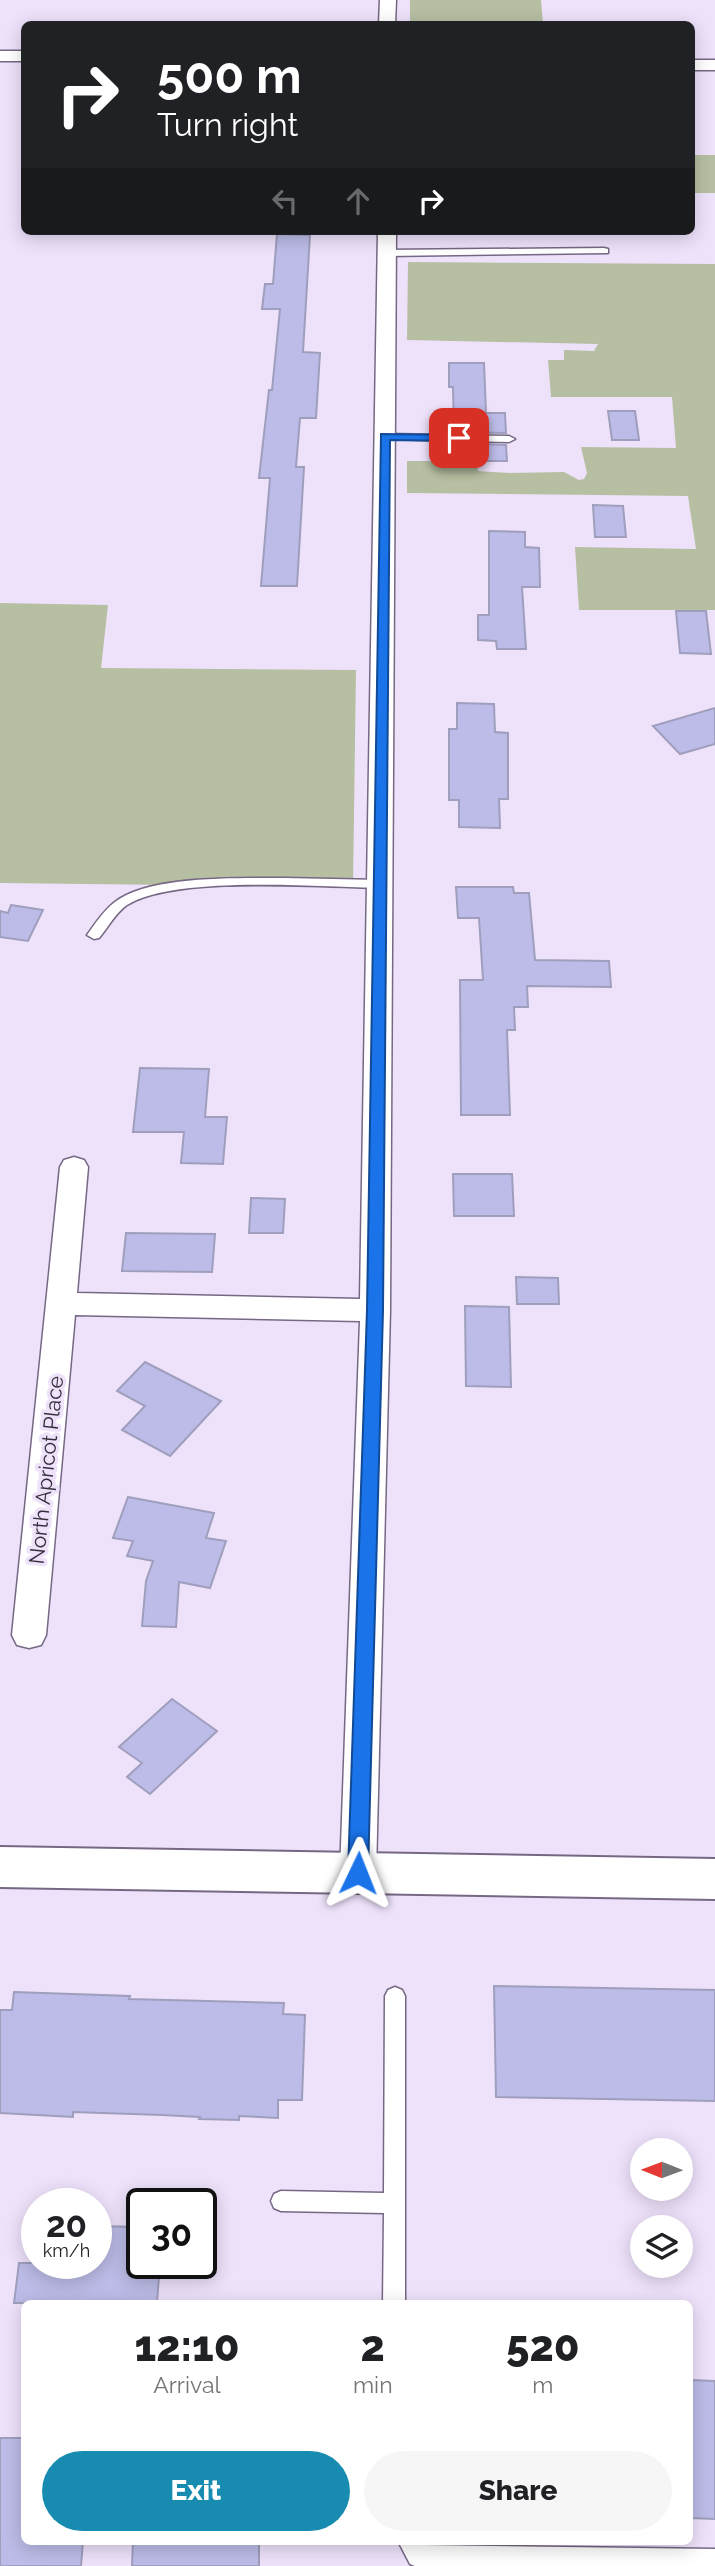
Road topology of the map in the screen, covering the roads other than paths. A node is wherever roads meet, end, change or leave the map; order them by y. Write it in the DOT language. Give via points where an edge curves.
graph roads {
  1 [pos="388,0"];
  2 [pos="387,21"];
  3 [pos="0,56"];
  4 [pos="21,56"];
  5 [pos="695,65"];
  6 [pos="715,65"];
  7 [pos="387,242"];
  8 [pos="604,251"];
  9 [pos="385,437"];
  10 [pos="509,439"];
  11 [pos="380,884"];
  12 [pos="94,935"];
  13 [pos="74,1167"];
  14 [pos="62,1304"];
  15 [pos="375,1310"];
  16 [pos="29,1635"];
  17 [pos="0,1867"];
  18 [pos="358,1873"];
  19 [pos="715,1880"];
  20 [pos="395,1996"];
  21 [pos="281,2201"];
  22 [pos="394,2203"];
  23 [pos="394,2300"];
  24 [pos="412,2545"];
  25 [pos="715,2560"];
  1 -- 2 [label="street"];
  3 -- 4 [label="street"];
  5 -- 6 [label="street"];
  7 -- 8 [label="lane"];
  7 -- 9 [label="street"];
  9 -- 10 [label="lane"];
  9 -- 11 [label="street"];
  11 -- 12 [label="lane" via="239,882 159,888 122,902"];
  11 -- 15 [label="street"];
  13 -- 14 [label="street, North Apricot Place"];
  14 -- 15 [label="street"];
  14 -- 16 [label="street, North Apricot Place"];
  15 -- 18 [label="street"];
  17 -- 18 [label="main road"];
  18 -- 19 [label="main road"];
  20 -- 22 [label="lane"];
  21 -- 22 [label="lane"];
  22 -- 23 [label="lane"];
  24 -- 25 [label="lane" via="418,2556"];
}
